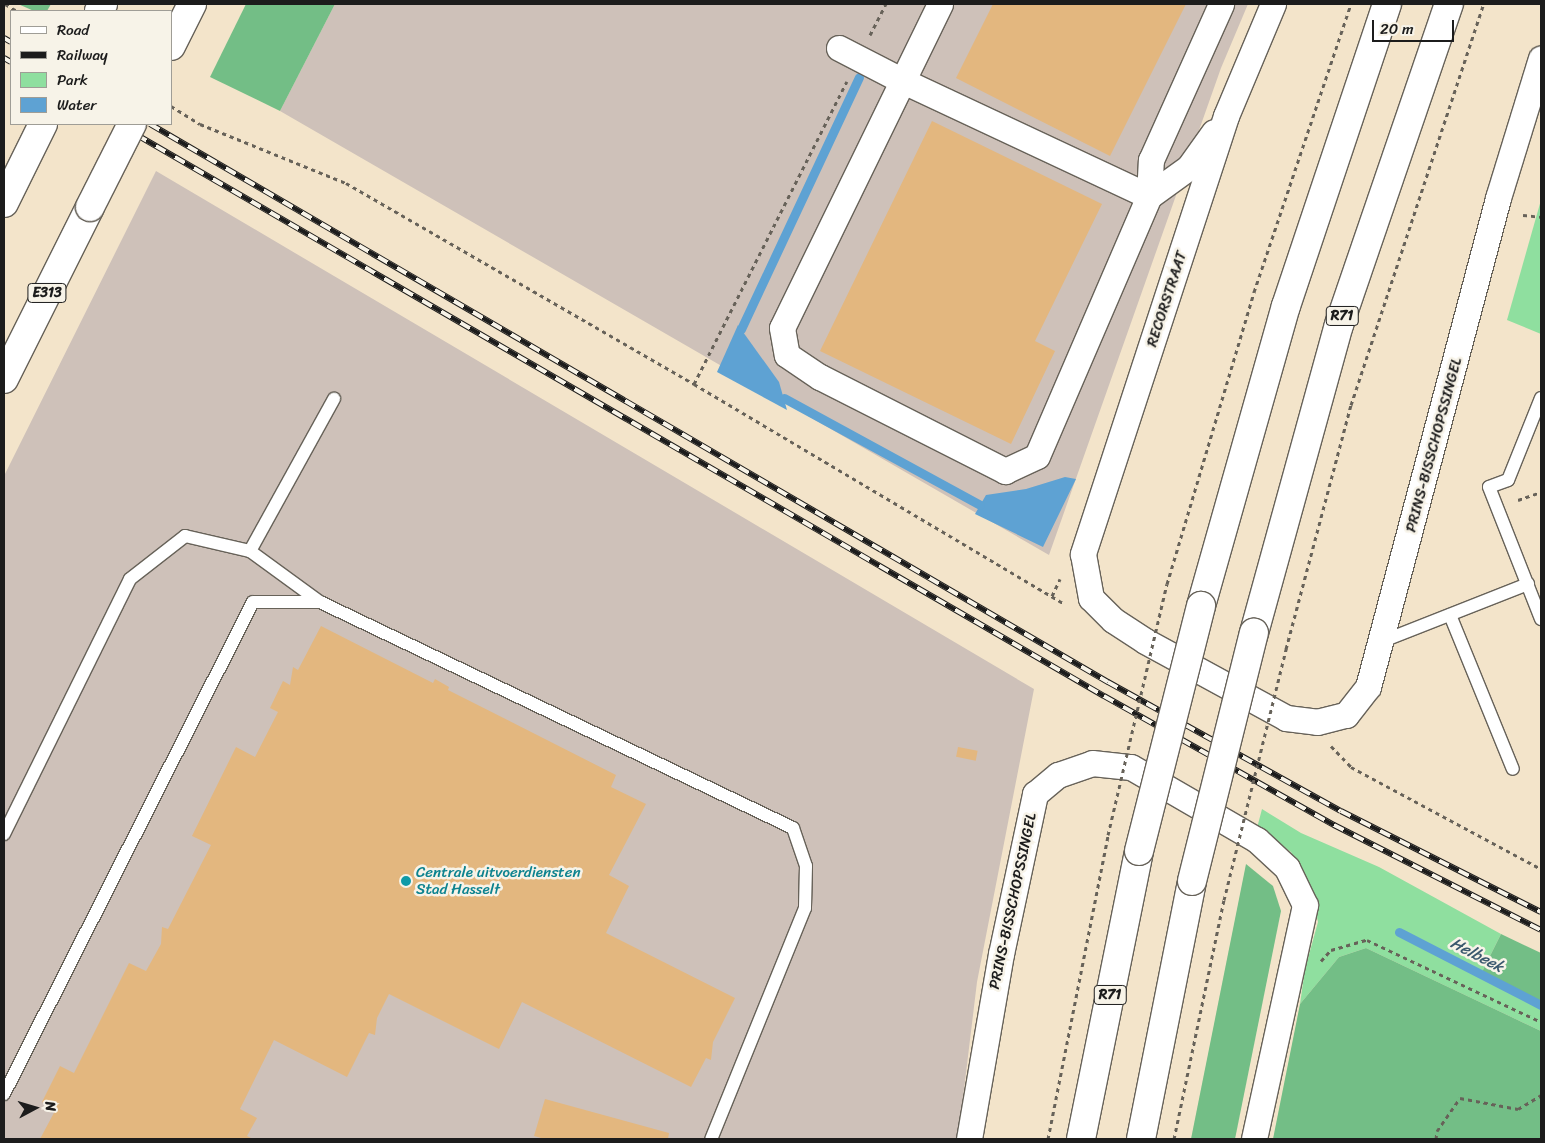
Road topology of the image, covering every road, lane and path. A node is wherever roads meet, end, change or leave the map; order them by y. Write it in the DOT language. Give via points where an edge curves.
graph roads {
  1 [pos="192,4"];
  2 [pos="886,4"];
  3 [pos="940,4"];
  4 [pos="1221,4"];
  5 [pos="1273,4"];
  6 [pos="1351,4"];
  7 [pos="1387,4"];
  8 [pos="1448,4"];
  9 [pos="1484,4"];
  10 [pos="172,44"];
  11 [pos="849,53"];
  12 [pos="1541,58"];
  13 [pos="901,80"];
  14 [pos="172,107"];
  15 [pos="1226,116"];
  16 [pos="43,125"];
  17 [pos="131,125"];
  18 [pos="1149,196"];
  19 [pos="4,204"];
  20 [pos="1522,215"];
  21 [pos="1541,217"];
  22 [pos="4,379"];
  23 [pos="694,384"];
  24 [pos="1541,398"];
  25 [pos="334,399"];
  26 [pos="250,551"];
  27 [pos="1528,584"];
  28 [pos="320,602"];
  29 [pos="1082,604"];
  30 [pos="1450,615"];
  31 [pos="1541,619"];
  32 [pos="1383,641"];
  33 [pos="1326,741"];
  34 [pos="1513,769"];
  35 [pos="4,834"];
  36 [pos="1541,869"];
  37 [pos="1318,964"];
  38 [pos="1541,1022"];
  39 [pos="4,1094"];
  40 [pos="1541,1095"];
  41 [pos="710,1139"];
  42 [pos="969,1139"];
  43 [pos="1048,1139"];
  44 [pos="1081,1139"];
  45 [pos="1141,1139"];
  46 [pos="1174,1139"];
  47 [pos="1254,1139"];
  48 [pos="1436,1139"];
  1 -- 10 [label="highway"];
  2 -- 11 [label="path"];
  3 -- 13 [label="street"];
  4 -- 18 [label="street" via="1151,160"];
  5 -- 15 [label="street, RECORSTRAAT"];
  6 -- 43 [label="path, bridge" via="1254,292 1167,584 1108,835"];
  7 -- 44 [label="highway, R71, bridge" via="1286,306 1200,606 1139,851"];
  8 -- 45 [label="highway, R71, bridge" via="1339,325 1254,634 1192,881"];
  9 -- 46 [label="path, bridge" via="1352,405 1286,649 1224,900"];
  11 -- 13 [label="street"];
  11 -- 23 [label="path"];
  12 -- 32 [label="street, PRINS-BISSCHOPSSINGEL" via="1498,198"];
  13 -- 18 [label="street"];
  13 -- 18 [label="street" via="782,328 787,355 820,377 1005,471 1037,456"];
  14 -- 23 [label="path" via="200,124 346,183"];
  15 -- 18 [label="street" via="1189,167"];
  15 -- 29 [label="street, RECORSTRAAT" via="1083,554"];
  16 -- 19 [label="highway"];
  17 -- 22 [label="highway, E313, bridge"];
  20 -- 21 [label="path"];
  23 -- 29 [label="path"];
  24 -- 27 [label="lane" via="1508,480 1489,487"];
  25 -- 26 [label="lane"];
  26 -- 28 [label="lane"];
  26 -- 35 [label="lane" via="185,536 130,579"];
  27 -- 30 [label="lane"];
  27 -- 31 [label="lane"];
  28 -- 39 [label="lane" via="252,602"];
  28 -- 41 [label="lane" via="792,828 806,866 805,908"];
  29 -- 32 [label="street, PRINS-BISSCHOPSSINGEL" via="1286,718 1317,722 1346,715 1368,687"];
  30 -- 32 [label="lane"];
  30 -- 34 [label="lane"];
  33 -- 36 [label="path" via="1352,767"];
  37 -- 38 [label="path" via="1331,950 1367,940"];
  40 -- 48 [label="path" via="1518,1109 1460,1098 1436,1131"];
  42 -- 47 [label="street, PRINS-BISSCHOPSSINGEL" via="1001,954 1035,794 1058,775 1092,763 1131,767 1257,840 1286,868 1305,905"];
}
